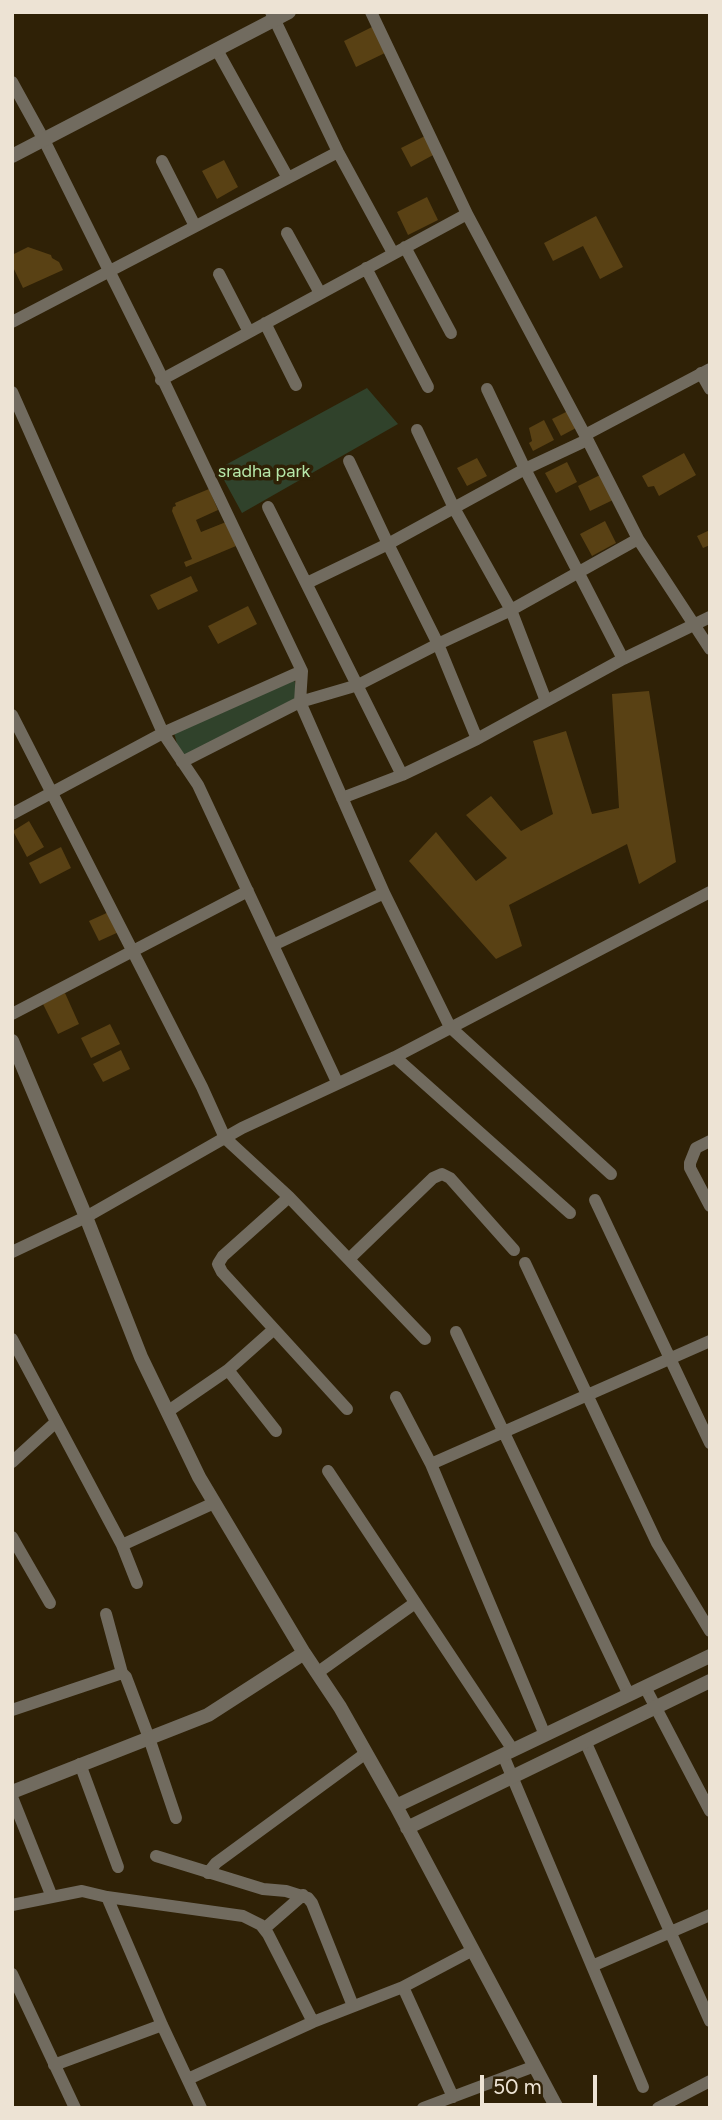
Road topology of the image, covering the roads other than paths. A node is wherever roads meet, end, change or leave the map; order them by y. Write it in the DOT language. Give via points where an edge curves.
graph roads {
  1 [pos="289,12"];
  2 [pos="371,12"];
  3 [pos="272,16"];
  4 [pos="217,50"];
  5 [pos="12,82"];
  6 [pos="44,140"];
  7 [pos="338,152"];
  8 [pos="12,156"];
  9 [pos="162,161"];
  10 [pos="288,178"];
  11 [pos="467,214"];
  12 [pos="195,226"];
  13 [pos="287,233"];
  14 [pos="405,247"];
  15 [pos="393,253"];
  16 [pos="366,268"];
  17 [pos="108,271"];
  18 [pos="219,274"];
  19 [pos="320,293"];
  20 [pos="12,322"];
  21 [pos="265,324"];
  22 [pos="249,332"];
  23 [pos="451,333"];
  24 [pos="706,371"];
  25 [pos="162,380"];
  26 [pos="296,385"];
  27 [pos="428,387"];
  28 [pos="487,389"];
  29 [pos="710,389"];
  30 [pos="12,392"];
  31 [pos="417,430"];
  32 [pos="586,437"];
  33 [pos="349,461"];
  34 [pos="525,469"];
  35 [pos="268,507"];
  36 [pos="454,508"];
  37 [pos="638,539"];
  38 [pos="388,544"];
  39 [pos="578,572"];
  40 [pos="307,583"];
  41 [pos="511,610"];
  42 [pos="710,617"];
  43 [pos="695,624"];
  44 [pos="438,644"];
  45 [pos="710,649"];
  46 [pos="623,659"];
  47 [pos="302,671"];
  48 [pos="358,685"];
  49 [pos="546,701"];
  50 [pos="300,702"];
  51 [pos="12,715"];
  52 [pos="163,733"];
  53 [pos="477,739"];
  54 [pos="182,762"];
  55 [pos="402,775"];
  56 [pos="54,794"];
  57 [pos="342,798"];
  58 [pos="12,814"];
  59 [pos="248,891"];
  60 [pos="710,892"];
  61 [pos="384,893"];
  62 [pos="273,945"];
  63 [pos="133,951"];
  64 [pos="12,1014"];
  65 [pos="450,1027"];
  66 [pos="12,1041"];
  67 [pos="395,1057"];
  68 [pos="337,1082"];
  69 [pos="225,1138"];
  70 [pos="710,1142"];
  71 [pos="611,1174"];
  72 [pos="289,1197"];
  73 [pos="595,1200"];
  74 [pos="710,1206"];
  75 [pos="570,1213"];
  76 [pos="86,1216"];
  77 [pos="514,1250"];
  78 [pos="12,1252"];
  79 [pos="349,1259"];
  80 [pos="525,1263"];
  81 [pos="273,1330"];
  82 [pos="456,1332"];
  83 [pos="12,1339"];
  84 [pos="425,1339"];
  85 [pos="710,1342"];
  86 [pos="669,1359"];
  87 [pos="228,1370"];
  88 [pos="589,1394"];
  89 [pos="396,1396"];
  90 [pos="347,1409"];
  91 [pos="167,1412"];
  92 [pos="56,1422"];
  93 [pos="276,1431"];
  94 [pos="503,1432"];
  95 [pos="710,1443"];
  96 [pos="12,1462"];
  97 [pos="431,1464"];
  98 [pos="328,1471"];
  99 [pos="214,1503"];
  100 [pos="12,1537"];
  101 [pos="121,1545"];
  102 [pos="137,1583"];
  103 [pos="50,1603"];
  104 [pos="415,1603"];
  105 [pos="106,1614"];
  106 [pos="710,1630"];
  107 [pos="304,1653"];
  108 [pos="710,1656"];
  109 [pos="121,1673"];
  110 [pos="317,1673"];
  111 [pos="710,1681"];
  112 [pos="645,1687"];
  113 [pos="629,1695"];
  114 [pos="655,1707"];
  115 [pos="12,1710"];
  116 [pos="545,1735"];
  117 [pos="149,1738"];
  118 [pos="586,1741"];
  119 [pos="508,1752"];
  120 [pos="366,1753"];
  121 [pos="80,1764"];
  122 [pos="513,1777"];
  123 [pos="12,1792"];
  124 [pos="12,1797"];
  125 [pos="396,1806"];
  126 [pos="710,1811"];
  127 [pos="176,1818"];
  128 [pos="407,1828"];
  129 [pos="156,1856"];
  130 [pos="118,1867"];
  131 [pos="208,1873"];
  132 [pos="303,1895"];
  133 [pos="52,1897"];
  134 [pos="107,1897"];
  135 [pos="12,1905"];
  136 [pos="710,1914"];
  137 [pos="264,1929"];
  138 [pos="670,1931"];
  139 [pos="473,1950"];
  140 [pos="592,1966"];
  141 [pos="12,1974"];
  142 [pos="402,1987"];
  143 [pos="353,2006"];
  144 [pos="710,2021"];
  145 [pos="313,2022"];
  146 [pos="162,2025"];
  147 [pos="54,2065"];
  148 [pos="534,2066"];
  149 [pos="188,2079"];
  150 [pos="710,2081"];
  151 [pos="643,2087"];
  152 [pos="453,2097"];
  153 [pos="75,2108"];
  154 [pos="201,2108"];
  155 [pos="423,2108"];
  156 [pos="557,2108"];
  157 [pos="658,2108"];
  1 -- 3 [label="street"];
  2 -- 11 [label="street"];
  3 -- 4 [label="street"];
  3 -- 7 [label="street"];
  4 -- 6 [label="street"];
  4 -- 10 [label="street"];
  5 -- 6 [label="street"];
  6 -- 8 [label="street"];
  6 -- 17 [label="street"];
  7 -- 10 [label="street"];
  7 -- 15 [label="street"];
  9 -- 12 [label="street"];
  10 -- 12 [label="street"];
  11 -- 14 [label="street"];
  11 -- 32 [label="street"];
  12 -- 17 [label="street"];
  13 -- 19 [label="street"];
  14 -- 15 [label="street"];
  14 -- 23 [label="street"];
  15 -- 16 [label="street"];
  16 -- 19 [label="street"];
  16 -- 27 [label="street"];
  17 -- 20 [label="street"];
  17 -- 25 [label="street"];
  18 -- 22 [label="street"];
  19 -- 21 [label="street"];
  21 -- 22 [label="street"];
  21 -- 26 [label="street"];
  22 -- 25 [label="street"];
  24 -- 29 [label="street"];
  24 -- 32 [label="street"];
  25 -- 47 [label="street"];
  28 -- 34 [label="street"];
  30 -- 52 [label="street"];
  31 -- 36 [label="street"];
  32 -- 34 [label="street"];
  32 -- 37 [label="street"];
  33 -- 38 [label="street"];
  34 -- 36 [label="street"];
  34 -- 39 [label="street"];
  35 -- 40 [label="street"];
  36 -- 38 [label="street"];
  36 -- 41 [label="street"];
  37 -- 39 [label="street"];
  37 -- 43 [label="street"];
  38 -- 40 [label="street"];
  38 -- 44 [label="street"];
  39 -- 41 [label="street"];
  39 -- 46 [label="street"];
  40 -- 48 [label="street"];
  41 -- 44 [label="street"];
  41 -- 49 [label="street"];
  42 -- 43 [label="street"];
  43 -- 45 [label="street"];
  43 -- 46 [label="street"];
  44 -- 48 [label="street"];
  44 -- 53 [label="street"];
  46 -- 49 [label="street"];
  47 -- 50 [label="street"];
  47 -- 52 [label="street"];
  48 -- 50 [label="street"];
  48 -- 55 [label="street"];
  49 -- 53 [label="street"];
  50 -- 54 [label="street"];
  50 -- 57 [label="street"];
  51 -- 56 [label="street"];
  52 -- 54 [label="street"];
  52 -- 56 [label="street"];
  53 -- 55 [label="street"];
  54 -- 59 [label="street" via="198,785"];
  55 -- 57 [label="street"];
  56 -- 58 [label="street"];
  56 -- 63 [label="street"];
  57 -- 61 [label="street"];
  59 -- 62 [label="street"];
  59 -- 63 [label="street"];
  60 -- 65 [label="street"];
  61 -- 62 [label="street"];
  61 -- 65 [label="street"];
  62 -- 68 [label="street"];
  63 -- 64 [label="street"];
  63 -- 69 [label="street"];
  65 -- 67 [label="street"];
  65 -- 71 [label="street"];
  66 -- 76 [label="street"];
  67 -- 68 [label="street"];
  67 -- 75 [label="street"];
  68 -- 69 [label="street"];
  69 -- 72 [label="street"];
  69 -- 76 [label="street"];
  70 -- 74 [label="street" via="696,1148 690,1163"];
  72 -- 79 [label="street"];
  72 -- 81 [label="street" via="218,1264"];
  73 -- 86 [label="street"];
  76 -- 78 [label="street"];
  76 -- 91 [label="street"];
  77 -- 79 [label="street" via="442,1174"];
  79 -- 84 [label="street"];
  80 -- 88 [label="street"];
  81 -- 87 [label="street"];
  81 -- 90 [label="street"];
  82 -- 94 [label="street"];
  83 -- 92 [label="street"];
  85 -- 86 [label="street"];
  86 -- 88 [label="street"];
  86 -- 95 [label="street"];
  87 -- 91 [label="street"];
  87 -- 93 [label="street"];
  88 -- 94 [label="street"];
  88 -- 106 [label="street" via="657,1543"];
  89 -- 97 [label="street"];
  91 -- 99 [label="street"];
  92 -- 96 [label="street"];
  92 -- 101 [label="street"];
  94 -- 97 [label="street"];
  94 -- 113 [label="street"];
  97 -- 116 [label="street"];
  98 -- 104 [label="street"];
  99 -- 101 [label="street"];
  99 -- 107 [label="street"];
  100 -- 103 [label="street"];
  101 -- 102 [label="street"];
  104 -- 110 [label="street"];
  104 -- 119 [label="street"];
  105 -- 109 [label="street"];
  107 -- 110 [label="street"];
  107 -- 117 [label="street" via="208,1715"];
  108 -- 112 [label="street"];
  109 -- 115 [label="street"];
  109 -- 117 [label="street"];
  110 -- 120 [label="street"];
  111 -- 114 [label="street"];
  112 -- 113 [label="street"];
  112 -- 114 [label="street"];
  113 -- 116 [label="street"];
  114 -- 118 [label="street"];
  114 -- 126 [label="street"];
  116 -- 119 [label="street"];
  117 -- 121 [label="street"];
  117 -- 127 [label="street"];
  118 -- 122 [label="street"];
  118 -- 138 [label="street"];
  119 -- 122 [label="street"];
  119 -- 125 [label="street"];
  120 -- 125 [label="street"];
  120 -- 131 [label="street"];
  121 -- 123 [label="street"];
  121 -- 130 [label="street"];
  122 -- 128 [label="street"];
  122 -- 140 [label="street"];
  124 -- 133 [label="street"];
  125 -- 128 [label="street"];
  128 -- 139 [label="street"];
  129 -- 131 [label="street"];
  131 -- 132 [label="street"];
  132 -- 137 [label="street"];
  132 -- 143 [label="street" via="312,1903"];
  133 -- 134 [label="street" via="82,1891"];
  133 -- 135 [label="street"];
  134 -- 137 [label="street" via="243,1916"];
  134 -- 146 [label="street"];
  136 -- 138 [label="street"];
  137 -- 145 [label="street"];
  138 -- 140 [label="street"];
  138 -- 144 [label="street"];
  139 -- 142 [label="street"];
  139 -- 148 [label="street"];
  140 -- 151 [label="street"];
  141 -- 147 [label="street"];
  142 -- 143 [label="street"];
  142 -- 152 [label="street"];
  143 -- 145 [label="street"];
  145 -- 149 [label="street"];
  146 -- 147 [label="street"];
  146 -- 149 [label="street"];
  147 -- 153 [label="street"];
  148 -- 152 [label="street"];
  148 -- 156 [label="street"];
  149 -- 154 [label="street"];
  150 -- 157 [label="street"];
  152 -- 155 [label="street"];
}
